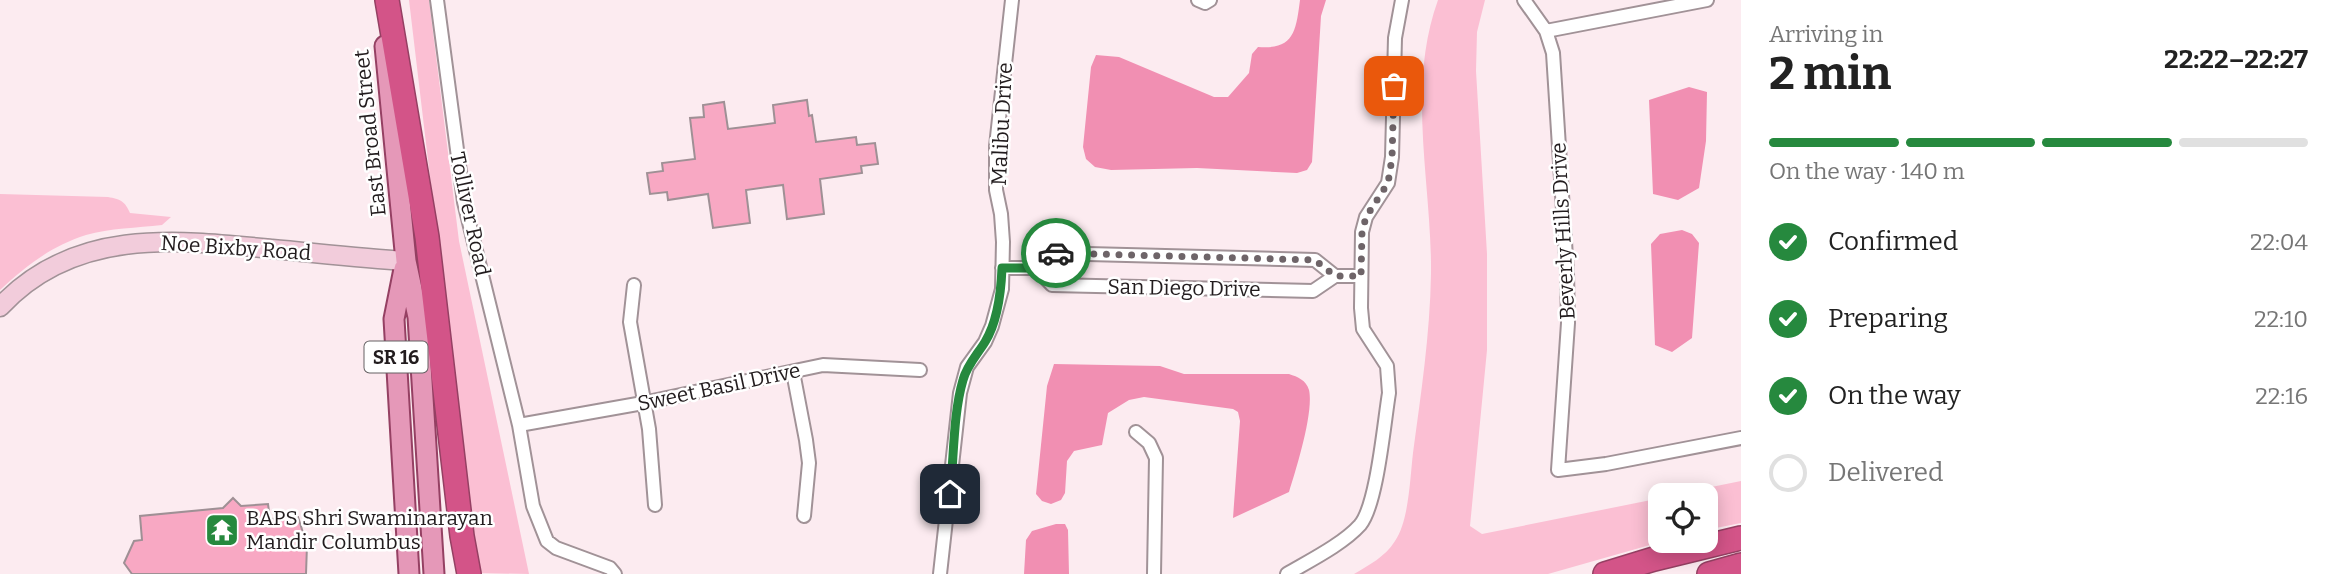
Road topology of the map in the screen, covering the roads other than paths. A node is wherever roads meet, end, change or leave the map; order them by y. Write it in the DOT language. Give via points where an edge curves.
graph roads {
  1 [pos="380,0"];
  2 [pos="387,0"];
  3 [pos="437,0"];
  4 [pos="1012,0"];
  5 [pos="1198,0"];
  6 [pos="1210,0"];
  7 [pos="1402,0"];
  8 [pos="1524,0"];
  9 [pos="1707,0"];
  10 [pos="1546,31"];
  11 [pos="406,261"];
  12 [pos="1002,268"];
  13 [pos="1036,268"];
  14 [pos="1335,276"];
  15 [pos="1361,276"];
  16 [pos="634,285"];
  17 [pos="0,307"];
  18 [pos="920,370"];
  19 [pos="793,372"];
  20 [pos="643,403"];
  21 [pos="519,425"];
  22 [pos="1136,432"];
  23 [pos="1741,438"];
  24 [pos="654,505"];
  25 [pos="804,516"];
  26 [pos="1741,538"];
  27 [pos="1741,565"];
  28 [pos="409,574"];
  29 [pos="434,574"];
  30 [pos="469,574"];
  31 [pos="615,574"];
  32 [pos="940,574"];
  33 [pos="1154,574"];
  34 [pos="1287,574"];
  35 [pos="1605,574"];
  36 [pos="1709,574"];
  1 -- 11 [label="main road, East Broad Street / SR 16"];
  2 -- 30 [label="highway" via="427,237"];
  3 -- 21 [label="street, Tolliver Road" via="464,202"];
  4 -- 12 [label="street, Malibu Drive" via="996,146"];
  5 -- 6 [label="street"];
  7 -- 15 [label="street" via="1395,38 1392,158 1388,183 1362,232"];
  8 -- 10 [label="street, Beverly Hills Drive"];
  9 -- 10 [label="street"];
  10 -- 23 [label="street, Beverly Hills Drive" via="1554,63 1567,273 1558,470"];
  11 -- 17 [label="street, Noe Bixby Road" via="184,241 138,242 53,266"];
  11 -- 28 [label="main road, East Broad Street / SR 16" via="394,319"];
  11 -- 29 [label="main road, East Broad Street / SR 16" via="418,317"];
  12 -- 13 [label="street, San Diego Drive"];
  12 -- 32 [label="street, Malibu Drive" via="1002,289 992,326 967,367 960,393"];
  13 -- 14 [label="street, San Diego Drive" via="1052,285 1314,291"];
  13 -- 14 [label="street, San Diego Drive" via="1049,253 1063,253 1315,260"];
  14 -- 15 [label="street, San Diego Drive"];
  15 -- 34 [label="street" via="1363,329 1387,366 1389,393 1368,510 1347,536"];
  16 -- 20 [label="street" via="630,322"];
  18 -- 19 [label="street, Sweet Basil Drive" via="823,365"];
  19 -- 20 [label="street, Sweet Basil Drive"];
  19 -- 25 [label="street" via="808,463"];
  20 -- 21 [label="street, Sweet Basil Drive"];
  20 -- 24 [label="street" via="653,458"];
  21 -- 31 [label="street, Tolliver Road" via="533,506 547,541"];
  22 -- 33 [label="street" via="1149,443 1156,458"];
  26 -- 35 [label="highway"];
  27 -- 36 [label="highway"];
}
